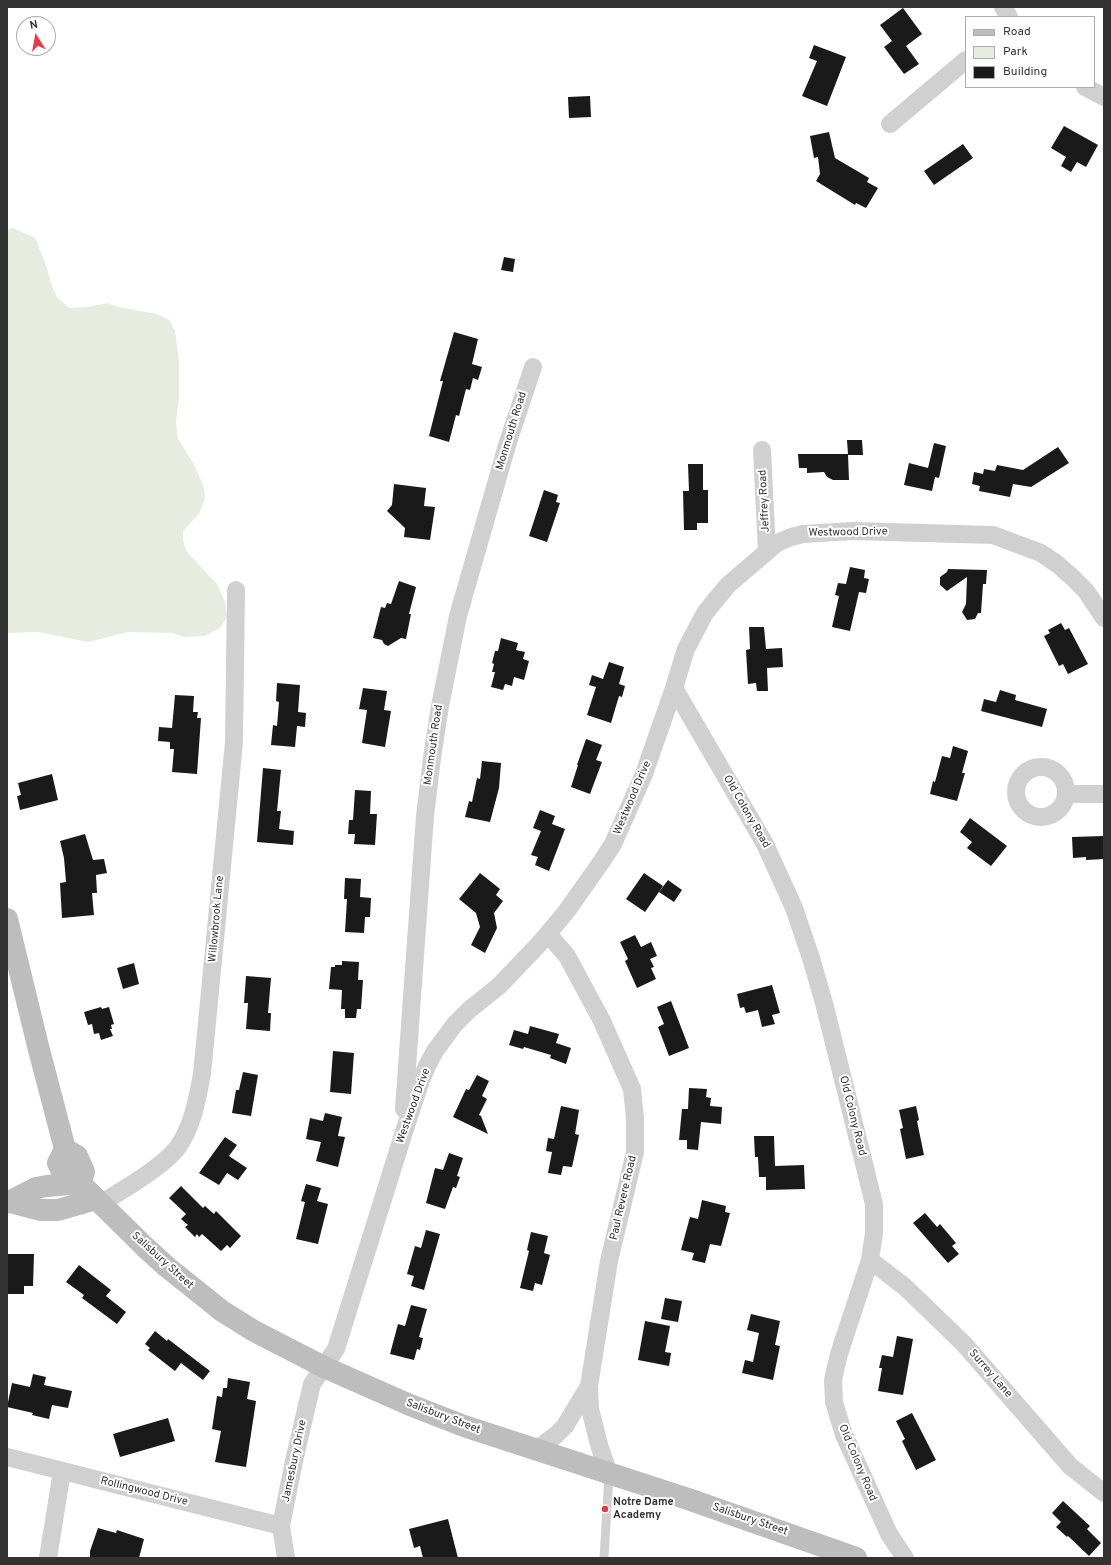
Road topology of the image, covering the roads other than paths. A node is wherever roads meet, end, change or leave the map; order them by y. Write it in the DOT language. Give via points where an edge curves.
graph roads {
  1 [pos="1003,7"];
  2 [pos="1008,16"];
  3 [pos="965,61"];
  4 [pos="1087,88"];
  5 [pos="1104,97"];
  6 [pos="890,124"];
  7 [pos="533,367"];
  8 [pos="762,450"];
  9 [pos="767,552"];
  10 [pos="236,590"];
  11 [pos="1104,618"];
  12 [pos="674,688"];
  13 [pos="1066,794"];
  14 [pos="1104,794"];
  15 [pos="7,919"];
  16 [pos="548,934"];
  17 [pos="402,1136"];
  18 [pos="80,1183"];
  19 [pos="9,1201"];
  20 [pos="98,1201"];
  21 [pos="870,1260"];
  22 [pos="324,1367"];
  23 [pos="589,1386"];
  24 [pos="536,1450"];
  25 [pos="7,1458"];
  26 [pos="62,1471"];
  27 [pos="609,1474"];
  28 [pos="1104,1493"];
  29 [pos="281,1526"];
  30 [pos="48,1558"];
  31 [pos="286,1558"];
  32 [pos="604,1558"];
  33 [pos="856,1558"];
  34 [pos="906,1558"];
  1 -- 2 [label="street"];
  3 -- 6 [label="street"];
  4 -- 5 [label="street"];
  7 -- 17 [label="street, Monmouth Road" via="508,442 458,616 437,726 425,816"];
  8 -- 9 [label="street, Jeffrey Road"];
  9 -- 11 [label="street, Westwood Drive" via="777,543 791,537 815,532 853,530 993,535 1036,551 1057,564 1086,591"];
  9 -- 12 [label="street, Westwood Drive" via="728,585 705,613 686,649"];
  10 -- 20 [label="street, Willowbrook Lane" via="234,742 202,1074 196,1105 182,1139 170,1156 153,1169"];
  12 -- 16 [label="street, Westwood Drive" via="644,774 613,844"];
  12 -- 21 [label="street, Old Colony Road" via="765,844 803,933 824,1003 874,1204 874,1233"];
  13 -- 14 [label="street"];
  15 -- 18 [label="main road, Salisbury Street" via="65,1149 58,1163 66,1180"];
  16 -- 17 [label="street, Westwood Drive" via="499,986 469,1010 445,1037 422,1077"];
  16 -- 23 [label="street, Paul Revere Road" via="567,956 602,1021 632,1089 635,1118 635,1152 609,1261"];
  17 -- 22 [label="street, Westwood Drive" via="336,1349"];
  18 -- 19 [label="main road" via="36,1188"];
  18 -- 20 [label="main road, Salisbury Street"];
  19 -- 20 [label="main road" via="42,1210 58,1210"];
  20 -- 22 [label="main road, Salisbury Street" via="167,1268 222,1311 254,1331"];
  21 -- 28 [label="street, Surrey Lane" via="905,1287 964,1344 1070,1466"];
  21 -- 34 [label="street, Old Colony Road" via="838,1354 834,1402 844,1435 889,1534"];
  22 -- 24 [label="main road, Salisbury Street" via="410,1405"];
  22 -- 29 [label="street, Jamesbury Drive" via="312,1384"];
  23 -- 24 [label="street, Paul Revere Road" via="564,1426"];
  23 -- 27 [label="street, Paul Revere Road" via="590,1409"];
  24 -- 27 [label="main road, Salisbury Street"];
  25 -- 26 [label="street, Rollingwood Drive"];
  26 -- 29 [label="street, Rollingwood Drive"];
  26 -- 30 [label="street"];
  27 -- 32 [label="lane"];
  27 -- 33 [label="main road, Salisbury Street" via="688,1498"];
  29 -- 31 [label="street, Jamesbury Drive"];
}
